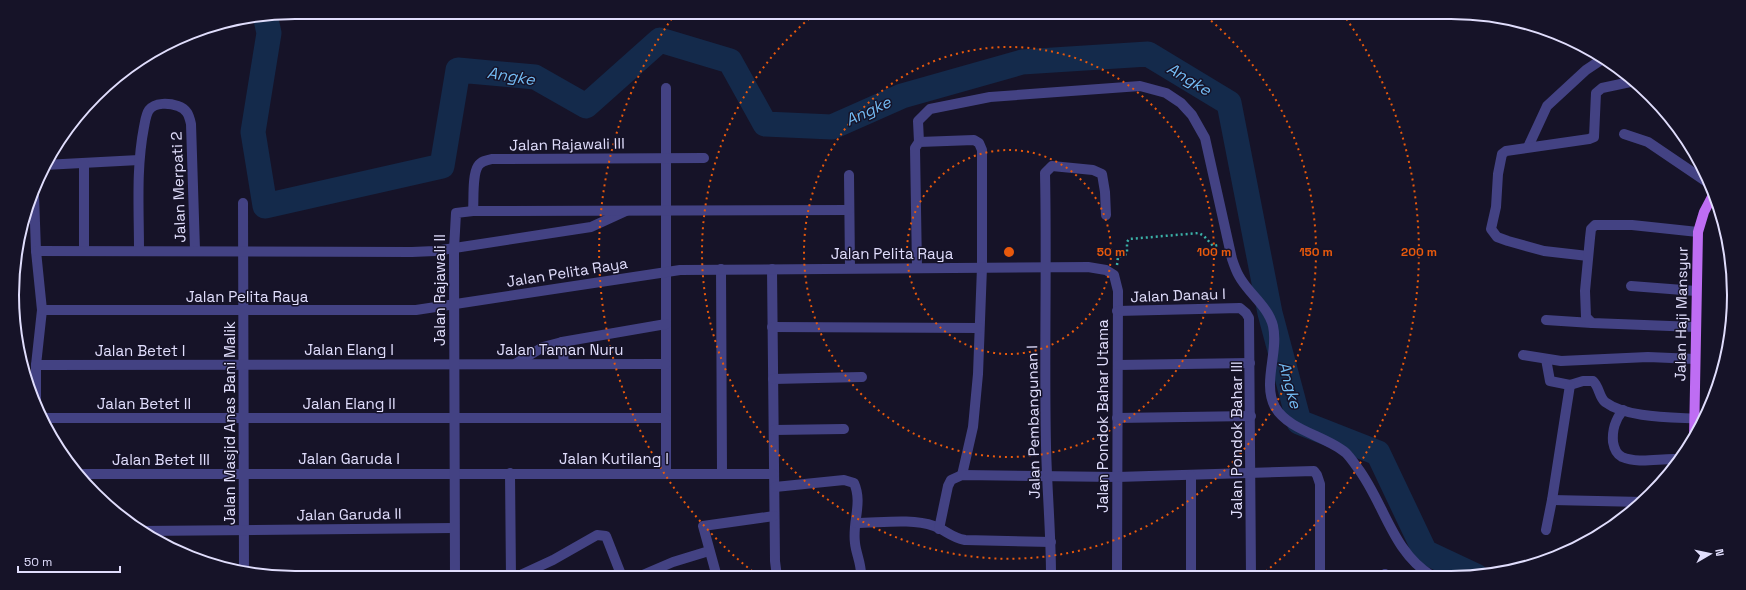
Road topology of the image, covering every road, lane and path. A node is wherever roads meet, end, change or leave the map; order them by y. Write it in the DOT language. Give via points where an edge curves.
graph roads {
  1 [pos="1598,62"];
  2 [pos="1627,83"];
  3 [pos="666,88"];
  4 [pos="1624,134"];
  5 [pos="919,142"];
  6 [pos="1530,147"];
  7 [pos="666,158"];
  8 [pos="704,158"];
  9 [pos="139,160"];
  10 [pos="84,163"];
  11 [pos="52,165"];
  12 [pos="849,175"];
  13 [pos="1701,178"];
  14 [pos="1710,200"];
  15 [pos="243,203"];
  16 [pos="34,205"];
  17 [pos="628,210"];
  18 [pos="666,210"];
  19 [pos="849,210"];
  20 [pos="473,211"];
  21 [pos="1106,215"];
  22 [pos="1698,232"];
  23 [pos="1229,244"];
  24 [pos="454,249"];
  25 [pos="84,250"];
  26 [pos="139,250"];
  27 [pos="195,250"];
  28 [pos="243,250"];
  29 [pos="36,251"];
  30 [pos="1588,256"];
  31 [pos="1047,267"];
  32 [pos="850,268"];
  33 [pos="917,268"];
  34 [pos="982,268"];
  35 [pos="722,269"];
  36 [pos="772,269"];
  37 [pos="666,271"];
  38 [pos="1116,281"];
  39 [pos="1631,286"];
  40 [pos="1696,291"];
  41 [pos="454,305"];
  42 [pos="1240,308"];
  43 [pos="42,310"];
  44 [pos="244,311"];
  45 [pos="1117,311"];
  46 [pos="1546,320"];
  47 [pos="1592,323"];
  48 [pos="666,324"];
  49 [pos="772,327"];
  50 [pos="1696,327"];
  51 [pos="979,328"];
  52 [pos="562,342"];
  53 [pos="1523,355"];
  54 [pos="1546,359"];
  55 [pos="1695,359"];
  56 [pos="1250,363"];
  57 [pos="244,364"];
  58 [pos="454,364"];
  59 [pos="515,364"];
  60 [pos="564,364"];
  61 [pos="666,364"];
  62 [pos="1118,364"];
  63 [pos="36,365"];
  64 [pos="862,378"];
  65 [pos="773,379"];
  66 [pos="1570,385"];
  67 [pos="36,390"];
  68 [pos="1623,410"];
  69 [pos="1251,416"];
  70 [pos="48,418"];
  71 [pos="244,418"];
  72 [pos="454,418"];
  73 [pos="666,418"];
  74 [pos="1117,418"];
  75 [pos="1699,418"];
  76 [pos="844,429"];
  77 [pos="774,430"];
  78 [pos="1673,459"];
  79 [pos="1251,472"];
  80 [pos="454,473"];
  81 [pos="510,473"];
  82 [pos="666,473"];
  83 [pos="722,473"];
  84 [pos="85,474"];
  85 [pos="244,474"];
  86 [pos="774,474"];
  87 [pos="962,475"];
  88 [pos="1191,475"];
  89 [pos="1116,477"];
  90 [pos="1048,478"];
  91 [pos="775,487"];
  92 [pos="1552,500"];
  93 [pos="1634,502"];
  94 [pos="774,516"];
  95 [pos="856,523"];
  96 [pos="454,528"];
  97 [pos="939,529"];
  98 [pos="244,530"];
  99 [pos="1546,530"];
  100 [pos="152,531"];
  101 [pos="1051,542"];
  102 [pos="709,551"];
  103 [pos="244,566"];
  104 [pos="455,571"];
  105 [pos="512,571"];
  106 [pos="528,571"];
  107 [pos="620,571"];
  108 [pos="652,571"];
  109 [pos="715,571"];
  110 [pos="777,571"];
  111 [pos="862,571"];
  112 [pos="1051,571"];
  113 [pos="1117,571"];
  114 [pos="1191,571"];
  115 [pos="1251,571"];
  116 [pos="1320,571"];
  117 [pos="1424,571"];
  1 -- 6 [label="street" via="1547,106"];
  2 -- 6 [label="street" via="1602,88 1596,93 1594,137"];
  3 -- 7 [label="street"];
  4 -- 13 [label="street" via="1648,142"];
  5 -- 23 [label="street" via="918,121 930,109 961,102 1140,86 1166,93 1192,115 1205,138"];
  5 -- 33 [label="street" via="915,148"];
  5 -- 34 [label="street" via="974,140 979,143 982,150"];
  6 -- 30 [label="street" via="1506,150 1502,154 1496,207 1490,229 1497,237 1544,251"];
  7 -- 8 [label="street, Jalan Rajawali III"];
  7 -- 18 [label="street"];
  7 -- 20 [label="street, Jalan Rajawali III" via="483,161 476,173"];
  9 -- 10 [label="street"];
  9 -- 26 [label="street"];
  9 -- 27 [label="street, Jalan Merpati 2" via="148,111 160,104 185,109 190,116 191,124"];
  10 -- 11 [label="street"];
  10 -- 25 [label="street"];
  12 -- 19 [label="street"];
  14 -- 22 [label="main road, Jalan Haji Mansyur"];
  15 -- 28 [label="street, Jalan Masjid Anas Bani Malik"];
  16 -- 29 [label="street"];
  17 -- 18 [label="street, Jalan Rajawali II"];
  17 -- 20 [label="street, Jalan Rajawali II"];
  17 -- 24 [label="street" via="591,227"];
  18 -- 19 [label="street, Jalan Rajawali II"];
  18 -- 37 [label="street"];
  19 -- 32 [label="street"];
  20 -- 24 [label="street, Jalan Rajawali II" via="456,213"];
  21 -- 31 [label="street, Jalan Pembangunan I" via="1102,174 1093,170 1052,166 1048,169 1045,173"];
  22 -- 30 [label="street" via="1632,225 1595,225 1591,229"];
  22 -- 40 [label="main road, Jalan Haji Mansyur"];
  23 -- 38 [label="path" via="1213,246 1199,234 1129,239 1127,254 1120,255 1118,259"];
  23 -- 117 [label="street" via="1239,276 1268,314 1273,326 1270,386 1275,407 1286,420 1346,452 1367,480 1397,540"];
  24 -- 28 [label="street" via="412,252"];
  24 -- 41 [label="street, Jalan Rajawali II"];
  25 -- 26 [label="street"];
  25 -- 29 [label="street"];
  26 -- 27 [label="street"];
  27 -- 28 [label="street"];
  28 -- 44 [label="street, Jalan Masjid Anas Bani Malik"];
  29 -- 43 [label="street"];
  30 -- 47 [label="street" via="1586,317"];
  31 -- 34 [label="street, Jalan Pelita Raya"];
  31 -- 38 [label="street, Jalan Pelita Raya" via="1097,268 1114,275"];
  31 -- 90 [label="street, Jalan Pembangunan I"];
  32 -- 33 [label="street, Jalan Pelita Raya"];
  32 -- 36 [label="street, Jalan Pelita Raya"];
  33 -- 34 [label="street, Jalan Pelita Raya"];
  34 -- 51 [label="street"];
  35 -- 36 [label="street, Jalan Pelita Raya"];
  35 -- 37 [label="street, Jalan Pelita Raya"];
  35 -- 83 [label="street"];
  36 -- 49 [label="street"];
  37 -- 41 [label="street, Jalan Pelita Raya"];
  37 -- 48 [label="street"];
  38 -- 45 [label="street, Jalan Pondok Bahar Utama"];
  39 -- 40 [label="street"];
  40 -- 50 [label="main road, Jalan Haji Mansyur"];
  41 -- 44 [label="street, Jalan Pelita Raya" via="416,310"];
  41 -- 58 [label="street, Jalan Rajawali II"];
  42 -- 45 [label="street, Jalan Danau I"];
  42 -- 56 [label="street, Jalan Pondok Bahar III" via="1249,318"];
  43 -- 44 [label="street, Jalan Pelita Raya"];
  43 -- 63 [label="street"];
  44 -- 57 [label="street, Jalan Masjid Anas Bani Malik"];
  45 -- 62 [label="street, Jalan Pondok Bahar Utama"];
  46 -- 47 [label="street"];
  47 -- 50 [label="street"];
  48 -- 52 [label="street"];
  48 -- 61 [label="street"];
  49 -- 51 [label="street"];
  49 -- 65 [label="street"];
  50 -- 55 [label="main road, Jalan Haji Mansyur"];
  51 -- 87 [label="street" via="973,427"];
  52 -- 59 [label="street" via="543,347"];
  52 -- 60 [label="street"];
  53 -- 54 [label="street"];
  54 -- 55 [label="street" via="1561,362 1648,357"];
  54 -- 66 [label="street" via="1550,381"];
  55 -- 75 [label="main road, Jalan Haji Mansyur"];
  56 -- 62 [label="street"];
  56 -- 69 [label="street, Jalan Pondok Bahar III"];
  57 -- 58 [label="street, Jalan Elang I"];
  57 -- 63 [label="street, Jalan Betet I"];
  57 -- 71 [label="street, Jalan Masjid Anas Bani Malik"];
  58 -- 59 [label="street, Jalan Taman Nuru"];
  58 -- 72 [label="street, Jalan Rajawali II"];
  59 -- 60 [label="street, Jalan Taman Nuru"];
  60 -- 61 [label="street, Jalan Taman Nuru"];
  61 -- 73 [label="street"];
  62 -- 74 [label="street, Jalan Pondok Bahar Utama"];
  63 -- 67 [label="street"];
  64 -- 65 [label="street"];
  65 -- 77 [label="street"];
  66 -- 68 [label="street" via="1593,381 1603,401"];
  66 -- 92 [label="street"];
  68 -- 75 [label="street" via="1641,414"];
  68 -- 78 [label="street" via="1614,425 1613,438 1615,450 1621,457"];
  69 -- 74 [label="street"];
  69 -- 79 [label="street, Jalan Pondok Bahar III"];
  70 -- 71 [label="street, Jalan Betet II"];
  71 -- 72 [label="street, Jalan Elang II"];
  71 -- 85 [label="street, Jalan Masjid Anas Bani Malik"];
  72 -- 73 [label="street, Jalan Elang II"];
  72 -- 80 [label="street, Jalan Rajawali II"];
  73 -- 82 [label="street"];
  74 -- 89 [label="street, Jalan Pondok Bahar Utama"];
  76 -- 77 [label="street"];
  77 -- 86 [label="street"];
  79 -- 88 [label="street"];
  79 -- 115 [label="street, Jalan Pondok Bahar III"];
  79 -- 116 [label="street" via="1314,471 1317,475 1320,484"];
  80 -- 81 [label="street, Jalan Kutilang I"];
  80 -- 85 [label="street, Jalan Garuda I"];
  80 -- 96 [label="street, Jalan Rajawali II"];
  81 -- 82 [label="street, Jalan Kutilang I"];
  81 -- 105 [label="street"];
  82 -- 83 [label="street, Jalan Kutilang I"];
  83 -- 86 [label="street, Jalan Kutilang I"];
  84 -- 85 [label="street, Jalan Betet III"];
  85 -- 98 [label="street, Jalan Masjid Anas Bani Malik"];
  86 -- 91 [label="street"];
  87 -- 90 [label="street"];
  87 -- 97 [label="street" via="951,480 948,486"];
  88 -- 89 [label="street"];
  88 -- 114 [label="street"];
  89 -- 90 [label="street"];
  89 -- 113 [label="street, Jalan Pondok Bahar Utama"];
  90 -- 101 [label="street, Jalan Pembangunan I"];
  91 -- 94 [label="street"];
  91 -- 95 [label="street" via="844,480 851,482 858,494"];
  92 -- 93 [label="street"];
  92 -- 99 [label="street"];
  94 -- 102 [label="street" via="703,526"];
  94 -- 110 [label="street"];
  95 -- 97 [label="street" via="907,523 934,526"];
  95 -- 111 [label="street" via="855,542"];
  96 -- 98 [label="street, Jalan Garuda II"];
  96 -- 104 [label="street, Jalan Rajawali II"];
  97 -- 101 [label="street" via="953,538 964,540"];
  98 -- 100 [label="street, Jalan Garuda II"];
  98 -- 103 [label="street, Jalan Masjid Anas Bani Malik"];
  101 -- 112 [label="street, Jalan Pembangunan I"];
  102 -- 108 [label="street"];
  102 -- 109 [label="street"];
  106 -- 107 [label="street" via="597,535 606,536"];
}
